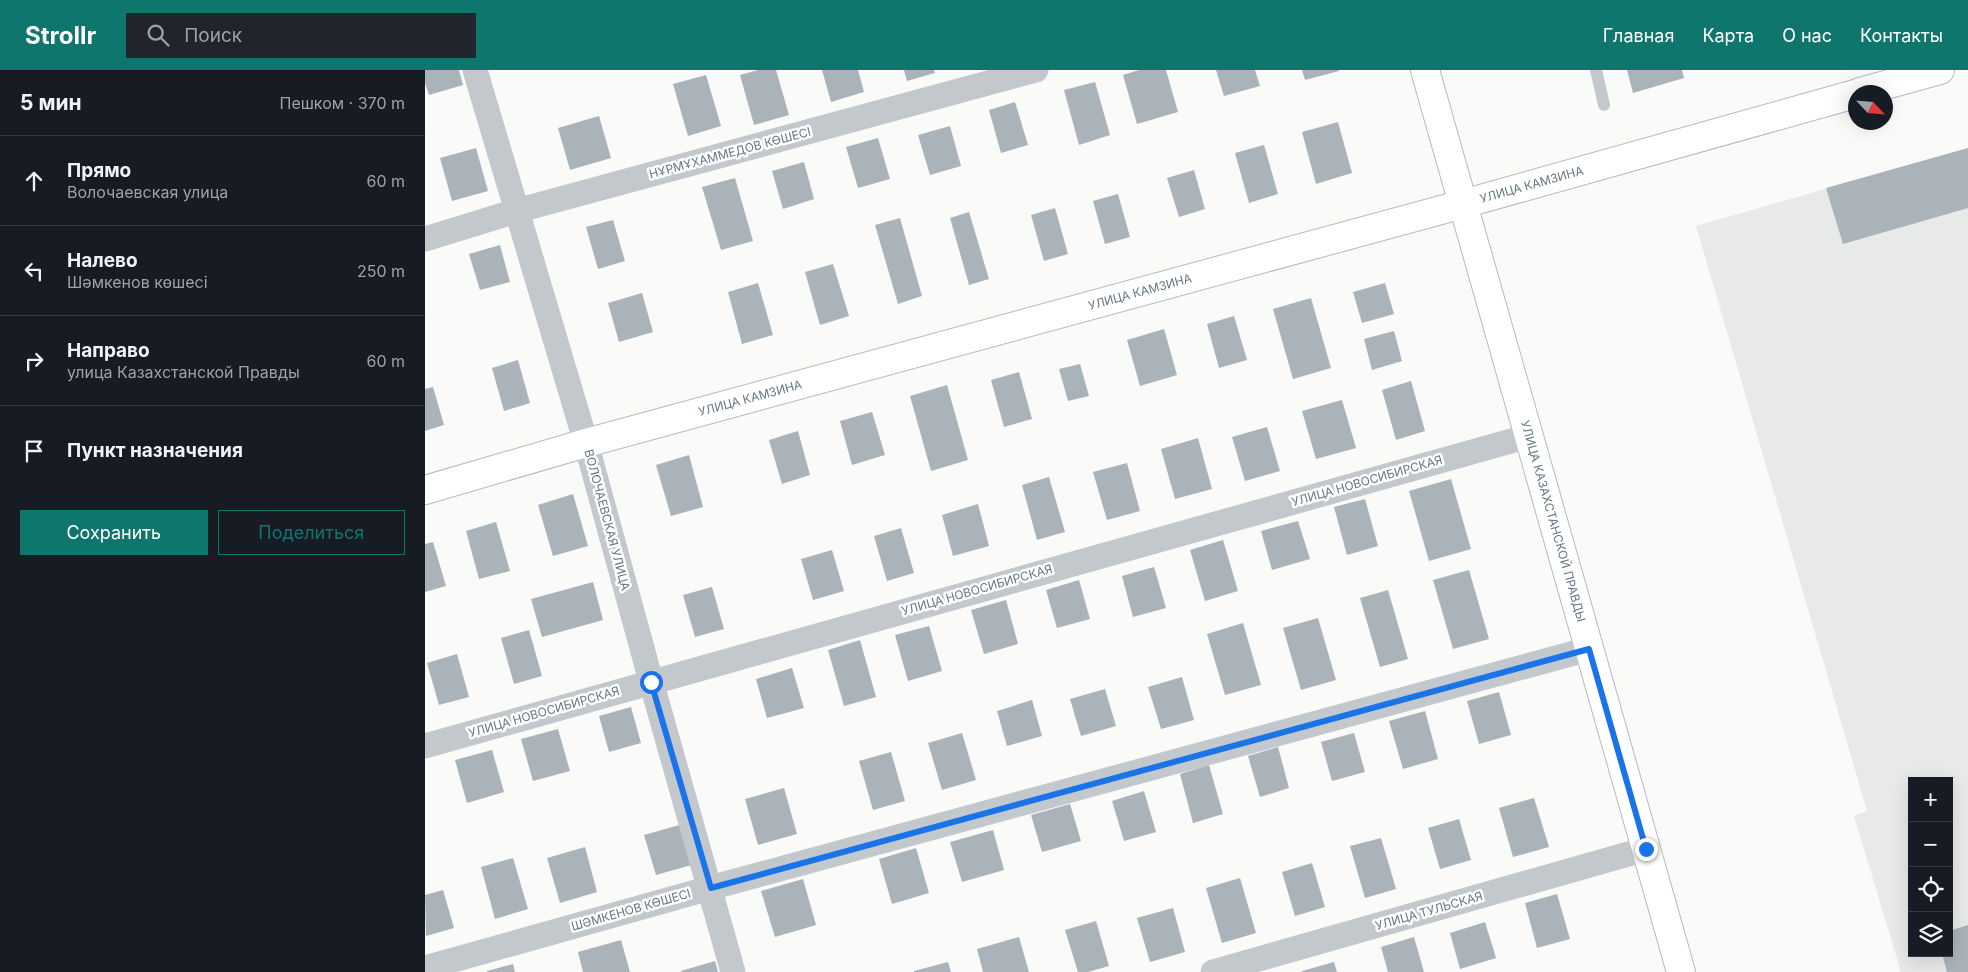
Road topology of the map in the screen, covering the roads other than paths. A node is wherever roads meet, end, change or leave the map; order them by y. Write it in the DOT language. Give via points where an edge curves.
graph roads {
  1 [pos="475,70"];
  2 [pos="1037,70"];
  3 [pos="1425,70"];
  4 [pos="1596,70"];
  5 [pos="1940,70"];
  6 [pos="1885,85"];
  7 [pos="1848,96"];
  8 [pos="1604,105"];
  9 [pos="1463,204"];
  10 [pos="516,211"];
  11 [pos="425,239"];
  12 [pos="1529,436"];
  13 [pos="586,443"];
  14 [pos="425,490"];
  15 [pos="1589,649"];
  16 [pos="651,682"];
  17 [pos="425,746"];
  18 [pos="1646,849"];
  19 [pos="711,888"];
  20 [pos="425,968"];
  21 [pos="733,972"];
  22 [pos="1213,972"];
  23 [pos="1681,972"];
  1 -- 10 [label="street, ВОЛОЧАЕВСКАЯ УЛИЦА"];
  2 -- 10 [label="street, НҰРМҰХАММЕДОВ КӨШЕСІ"];
  3 -- 9 [label="main road, УЛИЦА КАЗАХСТАНСКОЙ ПРАВДЫ"];
  4 -- 8 [label="lane"];
  5 -- 6 [label="main road"];
  7 -- 9 [label="main road, УЛИЦА КАМЗИНА"];
  9 -- 12 [label="main road, УЛИЦА КАЗАХСТАНСКОЙ ПРАВДЫ"];
  9 -- 13 [label="main road, УЛИЦА КАМЗИНА"];
  10 -- 11 [label="street, НҰРМҰХАММЕДОВ КӨШЕСІ"];
  10 -- 13 [label="street, ВОЛОЧАЕВСКАЯ УЛИЦА"];
  12 -- 15 [label="main road, УЛИЦА КАЗАХСТАНСКОЙ ПРАВДЫ"];
  12 -- 16 [label="street, УЛИЦА НОВОСИБИРСКАЯ"];
  13 -- 14 [label="main road, УЛИЦА КАМЗИНА"];
  13 -- 16 [label="street, ВОЛОЧАЕВСКАЯ УЛИЦА"];
  15 -- 18 [label="main road, УЛИЦА КАЗАХСТАНСКОЙ ПРАВДЫ"];
  15 -- 19 [label="street, ШӘМКЕНОВ КӨШЕСІ"];
  16 -- 17 [label="street, УЛИЦА НОВОСИБИРСКАЯ"];
  16 -- 19 [label="street, ВОЛОЧАЕВСКАЯ УЛИЦА"];
  18 -- 22 [label="street, УЛИЦА ТУЛЬСКАЯ"];
  18 -- 23 [label="main road, УЛИЦА КАЗАХСТАНСКОЙ ПРАВДЫ"];
  19 -- 20 [label="street, ШӘМКЕНОВ КӨШЕСІ"];
  19 -- 21 [label="street, ВОЛОЧАЕВСКАЯ УЛИЦА"];
}
